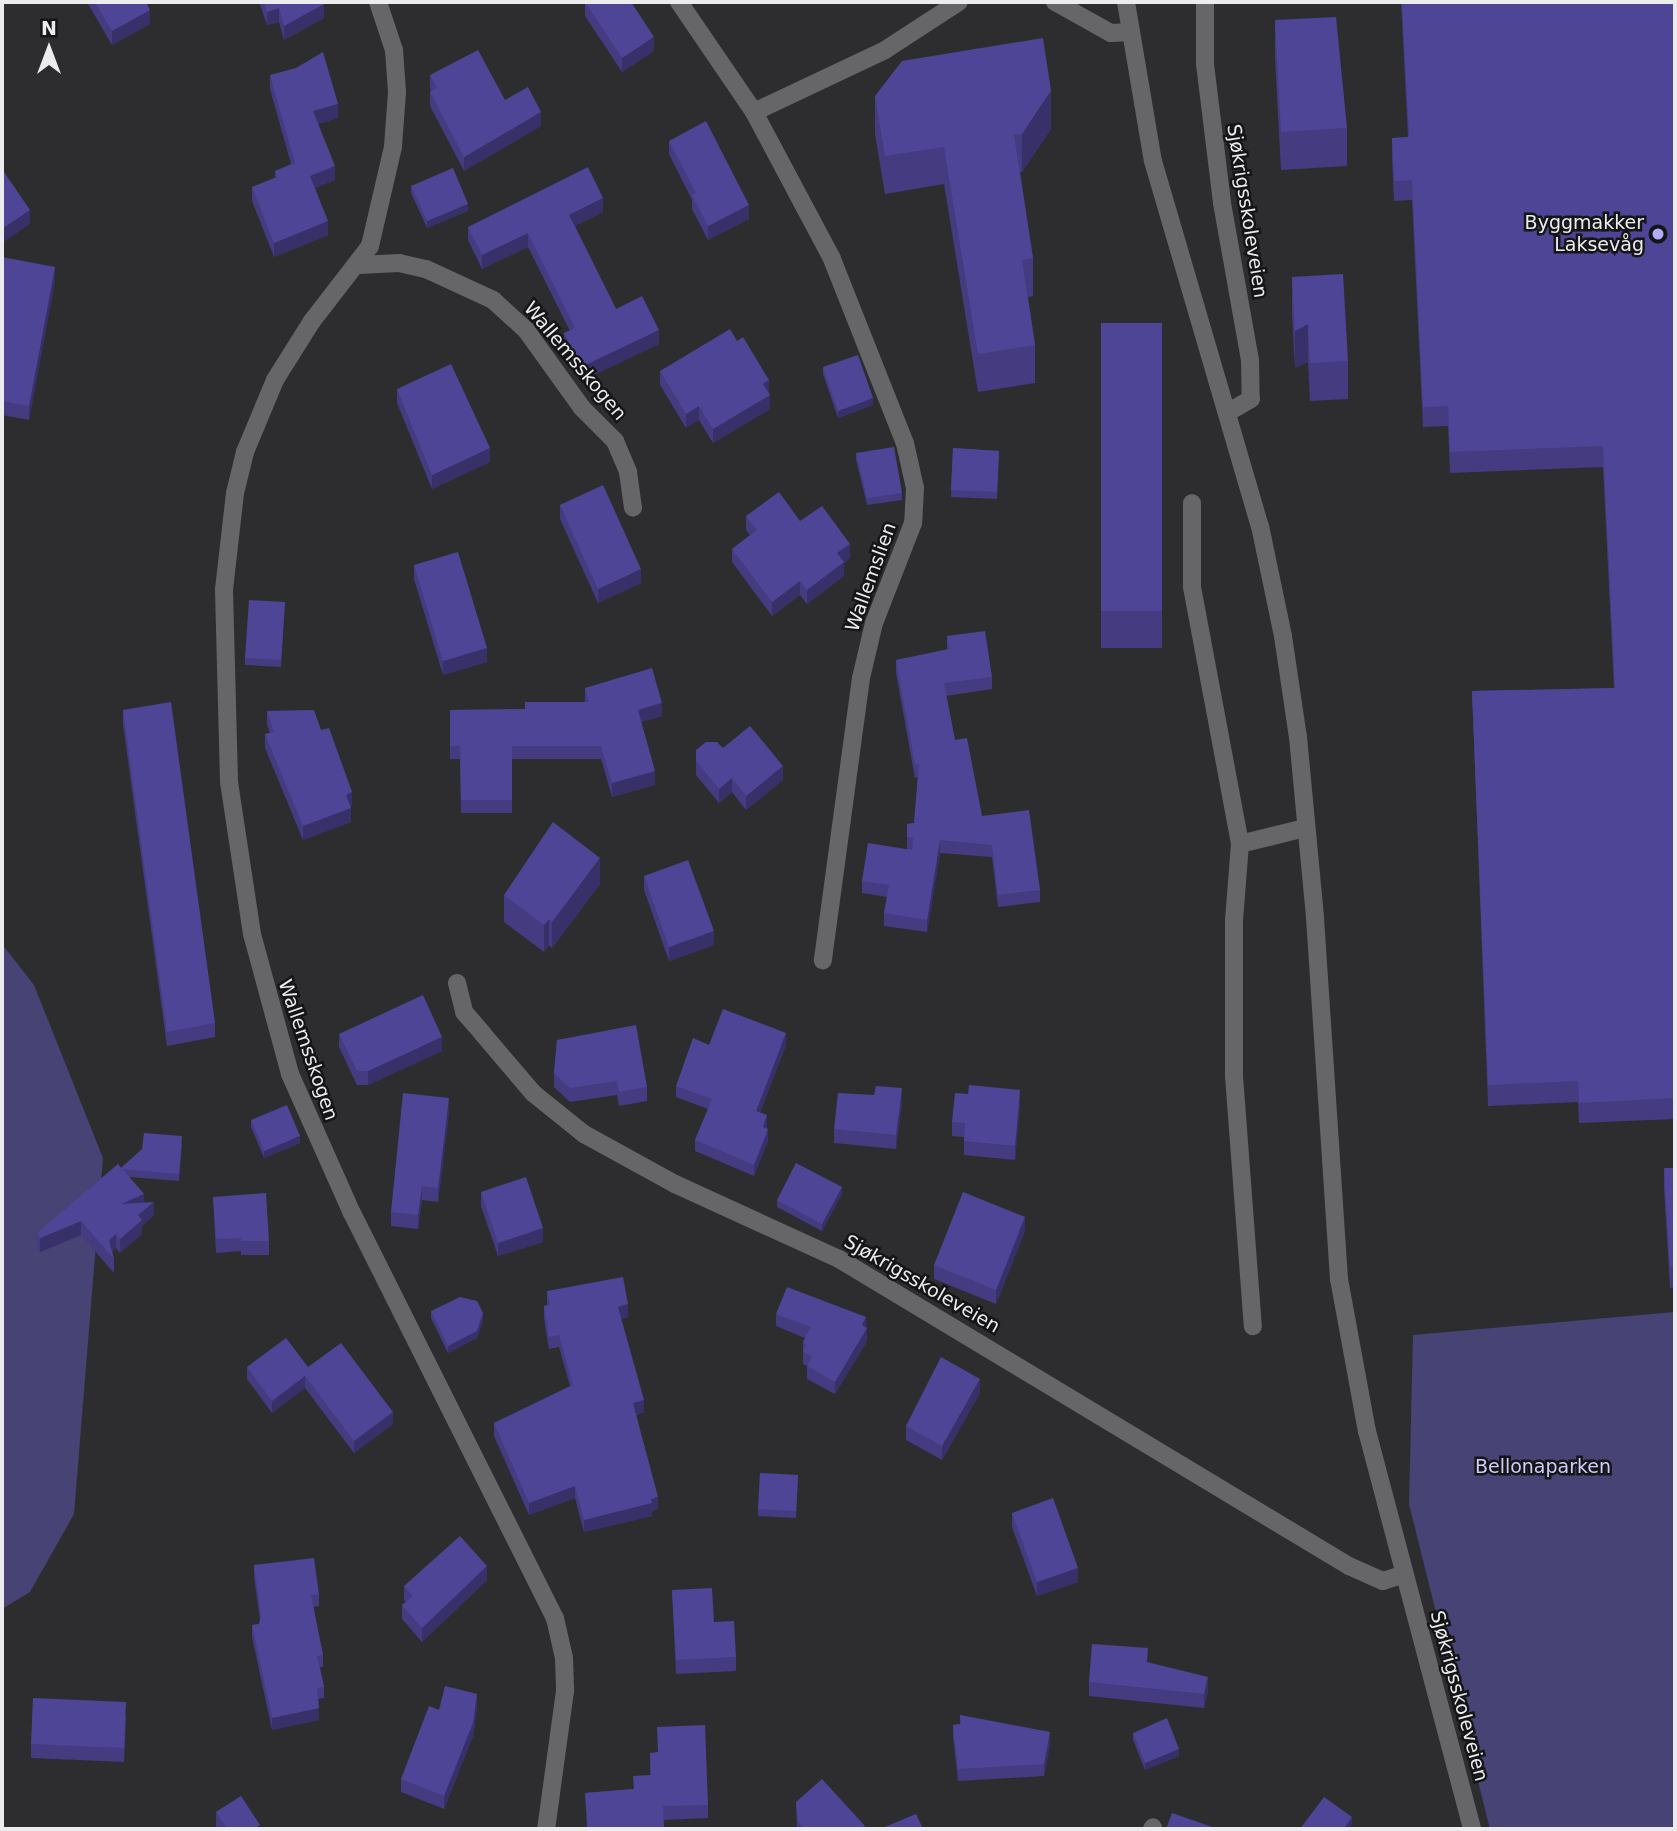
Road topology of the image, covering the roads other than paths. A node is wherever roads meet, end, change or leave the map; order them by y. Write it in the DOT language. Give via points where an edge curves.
graph roads {
  1 [pos="378,2"];
  2 [pos="680,2"];
  3 [pos="959,2"];
  4 [pos="1055,2"];
  5 [pos="1126,2"];
  6 [pos="1205,2"];
  7 [pos="1129,32"];
  8 [pos="754,112"];
  9 [pos="359,265"];
  10 [pos="1227,413"];
  11 [pos="1192,503"];
  12 [pos="634,508"];
  13 [pos="1305,828"];
  14 [pos="1240,844"];
  15 [pos="823,960"];
  16 [pos="457,983"];
  17 [pos="1253,1326"];
  18 [pos="1404,1574"];
  19 [pos="546,1829"];
  20 [pos="1472,1829"];
  1 -- 9 [label="street, Wallemsskogen" via="394,50 397,92 393,147 370,246"];
  2 -- 8 [label="street, Wallemslien"];
  3 -- 8 [label="street" via="885,50"];
  4 -- 7 [label="street" via="1111,33"];
  5 -- 7 [label="street, Sjøkrigsskoleveien"];
  6 -- 10 [label="street, Sjøkrigsskoleveien" via="1205,64 1222,203 1250,360 1251,399"];
  7 -- 10 [label="street, Sjøkrigsskoleveien" via="1153,161"];
  8 -- 15 [label="street, Wallemslien" via="832,259 905,443 915,488 913,523 873,623 861,678"];
  9 -- 12 [label="street, Wallemsskogen" via="399,263 426,269 493,300 526,330 582,408 615,440 628,472"];
  9 -- 19 [label="street, Wallemsskogen" via="312,321 275,380 245,453 235,493 224,590 229,782 262,984 294,1084 352,1213 555,1618 565,1691"];
  10 -- 13 [label="street, Sjøkrigsskoleveien" via="1261,526 1283,636"];
  11 -- 14 [label="street" via="1192,587"];
  13 -- 14 [label="street"];
  13 -- 18 [label="street, Sjøkrigsskoleveien" via="1339,1279 1367,1431"];
  14 -- 17 [label="street" via="1234,906 1234,1076"];
  16 -- 18 [label="street, Sjøkrigsskoleveien" via="464,1012 533,1093 584,1134 676,1184 839,1259 1349,1566 1382,1581"];
  18 -- 20 [label="street, Sjøkrigsskoleveien"];
}
